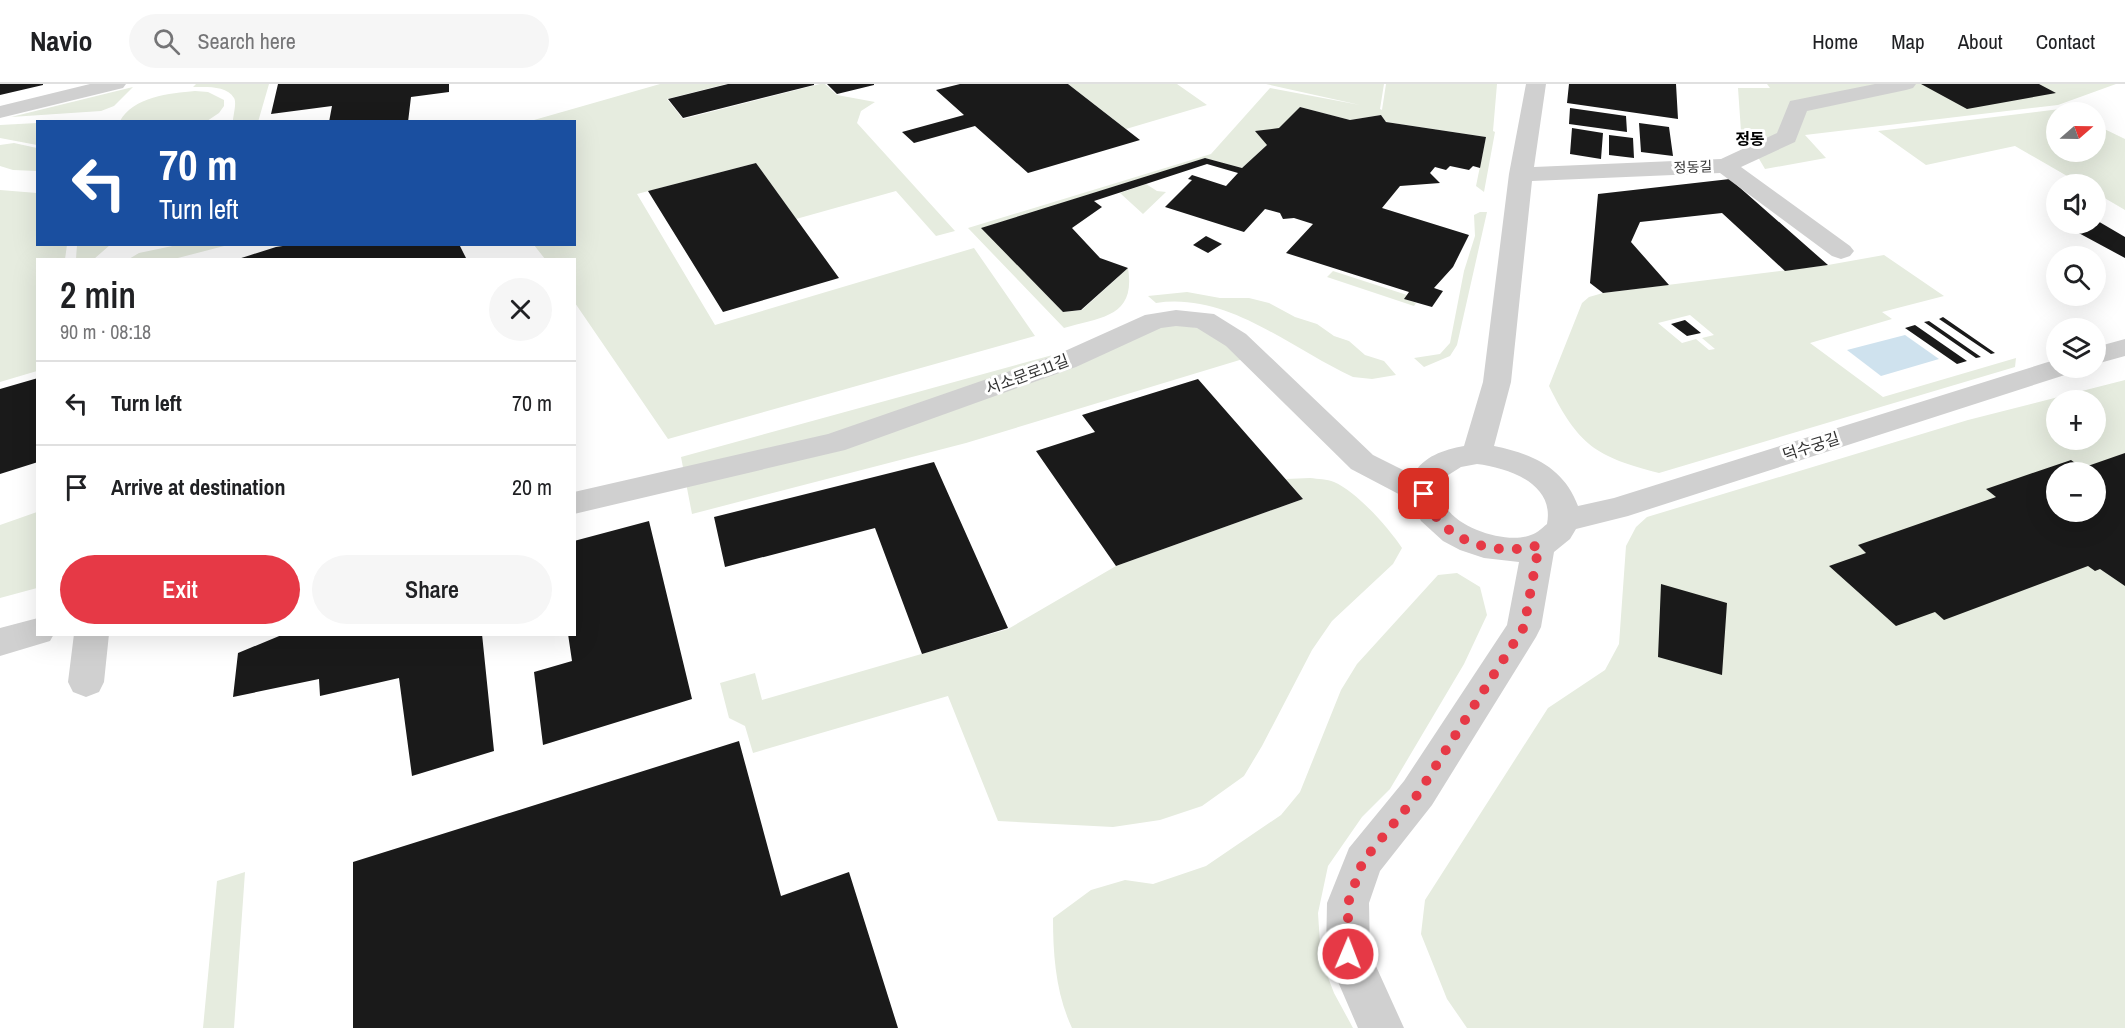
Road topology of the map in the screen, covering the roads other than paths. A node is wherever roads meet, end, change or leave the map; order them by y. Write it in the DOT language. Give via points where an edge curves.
graph roads {
  1 [pos="116,84"];
  2 [pos="1536,84"];
  3 [pos="1906,84"];
  4 [pos="0,112"];
  5 [pos="1725,166"];
  6 [pos="1521,174"];
  7 [pos="1840,251"];
  8 [pos="2125,347"];
  9 [pos="2106,353"];
  10 [pos="2046,372"];
  11 [pos="1477,454"];
  12 [pos="1424,494"];
  13 [pos="576,503"];
  14 [pos="1551,533"];
  15 [pos="36,632"];
  16 [pos="92,636"];
  17 [pos="0,642"];
  18 [pos="86,682"];
  19 [pos="1382,1028"];
  1 -- 4 [label="street"];
  2 -- 6 [label="street"];
  3 -- 5 [label="street, 정동길" via="1798,106 1787,137"];
  5 -- 6 [label="street, 정동길"];
  5 -- 7 [label="street"];
  6 -- 11 [label="street" via="1497,382"];
  8 -- 9 [label="street"];
  10 -- 14 [label="street, 덕수궁길" via="1617,508"];
  11 -- 12 [label="street" via="1460,455 1437,466 1424,483"];
  11 -- 14 [label="street" via="1516,461 1548,481 1564,508"];
  12 -- 13 [label="street, 서소문로11길" via="1362,462 1236,340 1204,320 1176,318 1155,321 1066,361 834,443"];
  12 -- 14 [label="street" via="1437,520 1469,541 1506,550 1524,549"];
  14 -- 19 [label="street" via="1524,627 1418,794 1363,861 1348,903 1348,954"];
  15 -- 17 [label="street"];
  16 -- 18 [label="street"];
}
